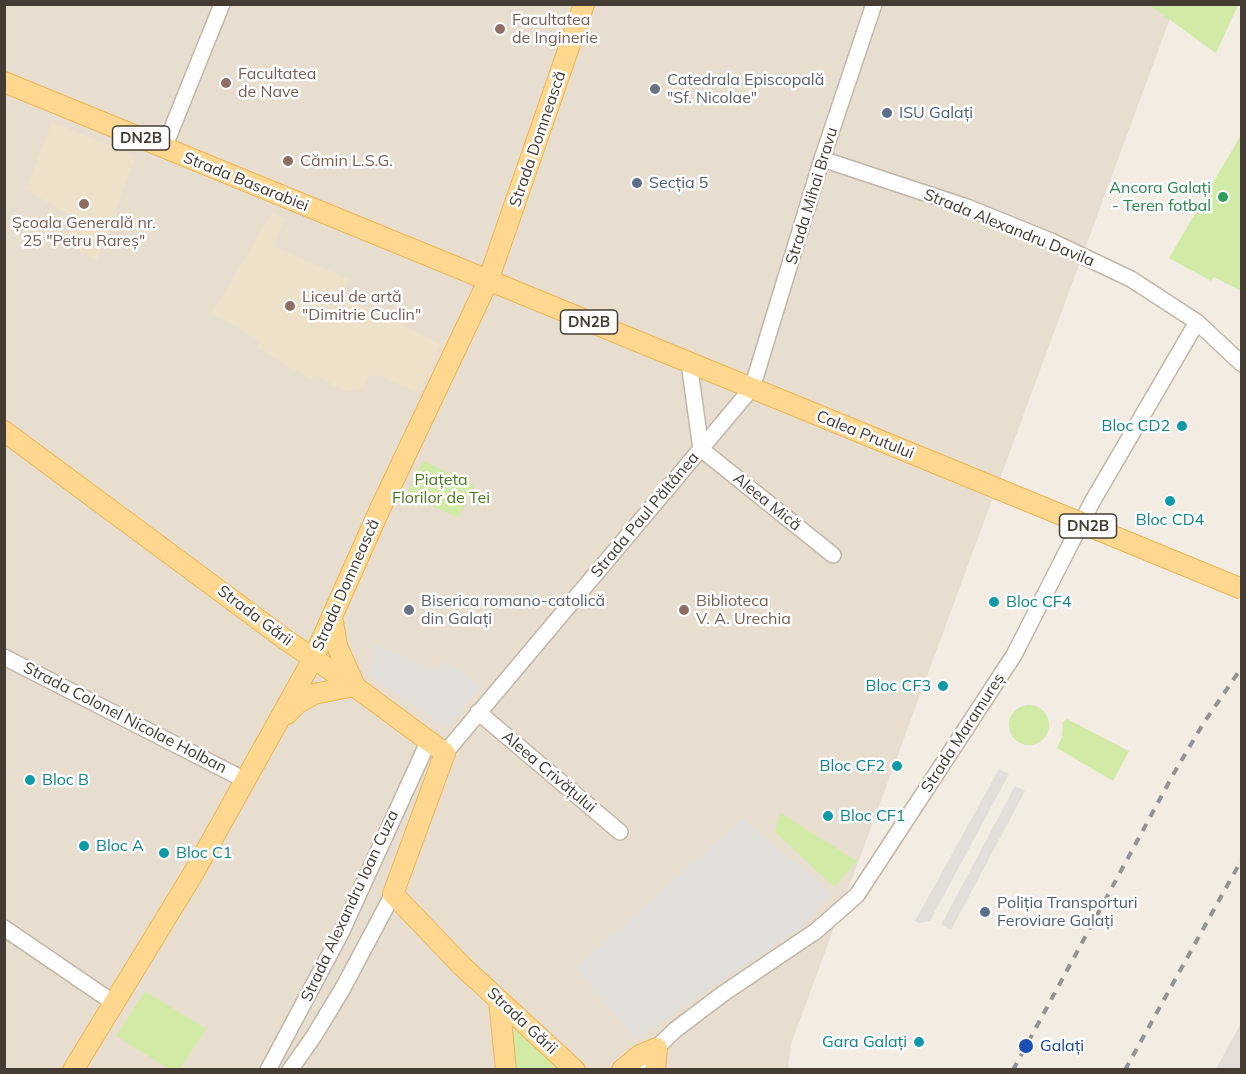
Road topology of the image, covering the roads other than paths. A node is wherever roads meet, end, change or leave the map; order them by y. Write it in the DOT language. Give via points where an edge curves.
graph roads {
  1 [pos="222,4"];
  2 [pos="585,4"];
  3 [pos="874,4"];
  4 [pos="4,82"];
  5 [pos="164,148"];
  6 [pos="822,159"];
  7 [pos="489,281"];
  8 [pos="1197,322"];
  9 [pos="689,363"];
  10 [pos="1242,364"];
  11 [pos="752,388"];
  12 [pos="4,431"];
  13 [pos="701,448"];
  14 [pos="833,555"];
  15 [pos="1242,589"];
  16 [pos="332,616"];
  17 [pos="4,657"];
  18 [pos="313,659"];
  19 [pos="354,686"];
  20 [pos="478,712"];
  21 [pos="276,724"];
  22 [pos="429,740"];
  23 [pos="445,753"];
  24 [pos="245,780"];
  25 [pos="620,832"];
  26 [pos="393,894"];
  27 [pos="4,928"];
  28 [pos="499,1000"];
  29 [pos="114,1003"];
  30 [pos="657,1047"];
  31 [pos="73,1070"];
  32 [pos="268,1070"];
  33 [pos="290,1070"];
  34 [pos="506,1070"];
  35 [pos="575,1070"];
  36 [pos="622,1070"];
  37 [pos="640,1070"];
  38 [pos="655,1070"];
  1 -- 5 [label="street"];
  2 -- 7 [label="main road, Strada Domnească"];
  3 -- 6 [label="street, Strada Mihai Bravu"];
  4 -- 5 [label="main road, Strada Basarabiei / DN2B"];
  5 -- 7 [label="main road, Strada Basarabiei / DN2B"];
  6 -- 8 [label="street, Strada Alexandru Davila" via="967,207 1051,241 1131,279"];
  6 -- 11 [label="street, Strada Mihai Bravu"];
  7 -- 9 [label="main road, Calea Prutului / DN2B"];
  7 -- 16 [label="main road, Strada Domnească"];
  8 -- 10 [label="street, Strada Alexandru Davila"];
  8 -- 30 [label="street, Strada Maramureș" via="1092,502 1014,655 857,896 816,931 724,993"];
  9 -- 11 [label="main road, Calea Prutului / DN2B"];
  9 -- 13 [label="street"];
  11 -- 13 [label="street, Strada Paul Păltânea"];
  11 -- 15 [label="main road, Calea Prutului / DN2B, bridge"];
  12 -- 18 [label="main road, Strada Gării"];
  13 -- 14 [label="street, Aleea Mică"];
  13 -- 20 [label="street, Strada Paul Păltânea"];
  16 -- 18 [label="main road, Strada Domnească"];
  16 -- 19 [label="main road" via="337,646"];
  17 -- 24 [label="street, Strada Colonel Nicolae Holban"];
  18 -- 19 [label="main road, Strada Gării"];
  18 -- 21 [label="main road, Strada Domnească"];
  19 -- 21 [label="main road" via="314,694"];
  19 -- 22 [label="main road, Strada Gării"];
  20 -- 23 [label="street, Strada Paul Păltânea"];
  20 -- 25 [label="street, Aleea Crivățului"];
  21 -- 24 [label="main road, Strada Domnească"];
  22 -- 23 [label="main road, Strada Gării"];
  22 -- 32 [label="street, Strada Alexandru Ioan Cuza" via="340,933"];
  23 -- 26 [label="main road"];
  24 -- 29 [label="main road, Strada Domnească"];
  26 -- 28 [label="main road, Strada Gării"];
  26 -- 33 [label="street" via="343,988"];
  27 -- 29 [label="street"];
  28 -- 34 [label="main road"];
  28 -- 35 [label="main road, Strada Gării"];
  29 -- 31 [label="main road, Strada Domnească"];
  30 -- 36 [label="main road"];
  30 -- 37 [label="street, Strada Maramureș"];
  30 -- 38 [label="main road"];
}
